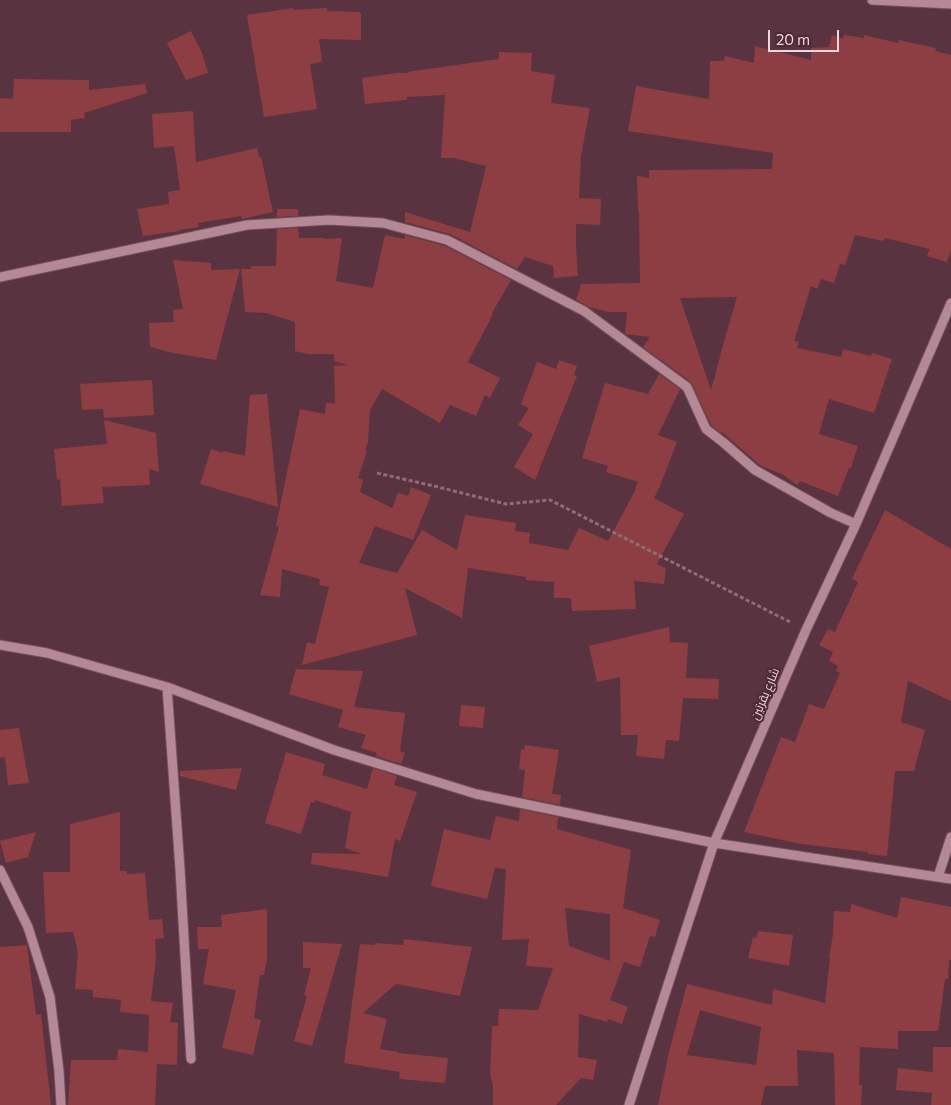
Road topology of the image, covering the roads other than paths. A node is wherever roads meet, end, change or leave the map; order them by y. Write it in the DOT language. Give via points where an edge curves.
graph roads {
  1 [pos="872,0"];
  2 [pos="951,4"];
  3 [pos="0,277"];
  4 [pos="951,303"];
  5 [pos="856,524"];
  6 [pos="0,645"];
  7 [pos="167,687"];
  8 [pos="951,837"];
  9 [pos="714,843"];
  10 [pos="0,870"];
  11 [pos="938,877"];
  12 [pos="951,879"];
  13 [pos="191,1059"];
  14 [pos="60,1105"];
  15 [pos="629,1105"];
  1 -- 2 [label="street"];
  3 -- 5 [label="street" via="246,225 329,220 383,223 447,240 584,311 687,387 706,429 755,470"];
  4 -- 5 [label="street, شارع بقرتين"];
  5 -- 9 [label="street, شارع بقرتين" via="806,630"];
  6 -- 7 [label="street" via="47,654"];
  7 -- 9 [label="street" via="334,750 476,794"];
  7 -- 13 [label="street"];
  8 -- 11 [label="street"];
  9 -- 11 [label="street"];
  9 -- 15 [label="street, شارع بقرتين"];
  10 -- 14 [label="street" via="28,926 50,997"];
  11 -- 12 [label="street"];
}
